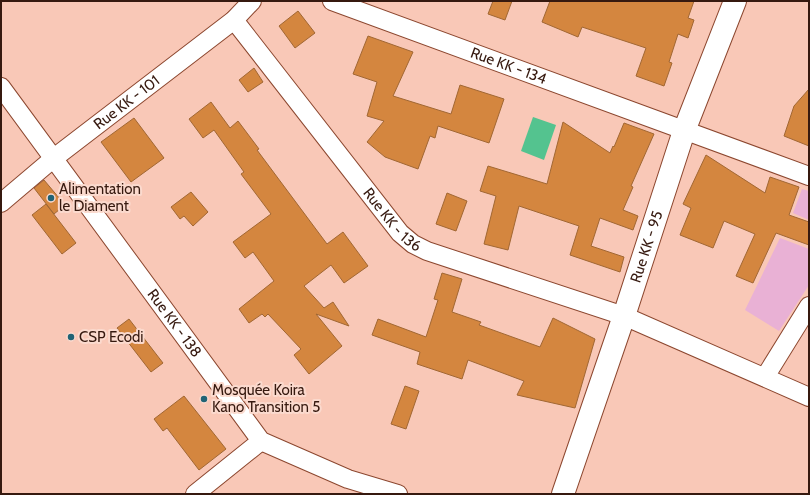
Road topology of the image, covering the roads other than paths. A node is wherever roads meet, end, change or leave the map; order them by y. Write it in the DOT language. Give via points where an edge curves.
graph roads {
  1 [pos="252,1"];
  2 [pos="332,1"];
  3 [pos="735,1"];
  4 [pos="234,20"];
  5 [pos="1,87"];
  6 [pos="684,131"];
  7 [pos="54,158"];
  8 [pos="809,176"];
  9 [pos="1,203"];
  10 [pos="809,306"];
  11 [pos="624,316"];
  12 [pos="765,377"];
  13 [pos="809,397"];
  14 [pos="261,441"];
  15 [pos="345,486"];
  16 [pos="195,494"];
  17 [pos="398,494"];
  18 [pos="563,494"];
  1 -- 4 [label="street, Rue KK - 101"];
  2 -- 6 [label="street, Rue KK - 134"];
  3 -- 6 [label="street, Rue KK - 95"];
  4 -- 7 [label="street, Rue KK - 101"];
  4 -- 11 [label="street, Rue KK - 136" via="400,233 413,244 427,251"];
  5 -- 7 [label="street, Rue KK - 138"];
  6 -- 8 [label="street, Rue KK - 134"];
  6 -- 11 [label="street, Rue KK - 95"];
  7 -- 9 [label="street, Rue KK - 101"];
  7 -- 14 [label="street, Rue KK - 138"];
  10 -- 12 [label="street"];
  11 -- 12 [label="street, Rue KK - 136"];
  11 -- 18 [label="street, Rue KK - 95"];
  12 -- 13 [label="street, Rue KK - 136"];
  14 -- 15 [label="street"];
  14 -- 16 [label="street"];
  15 -- 17 [label="street"];
}
